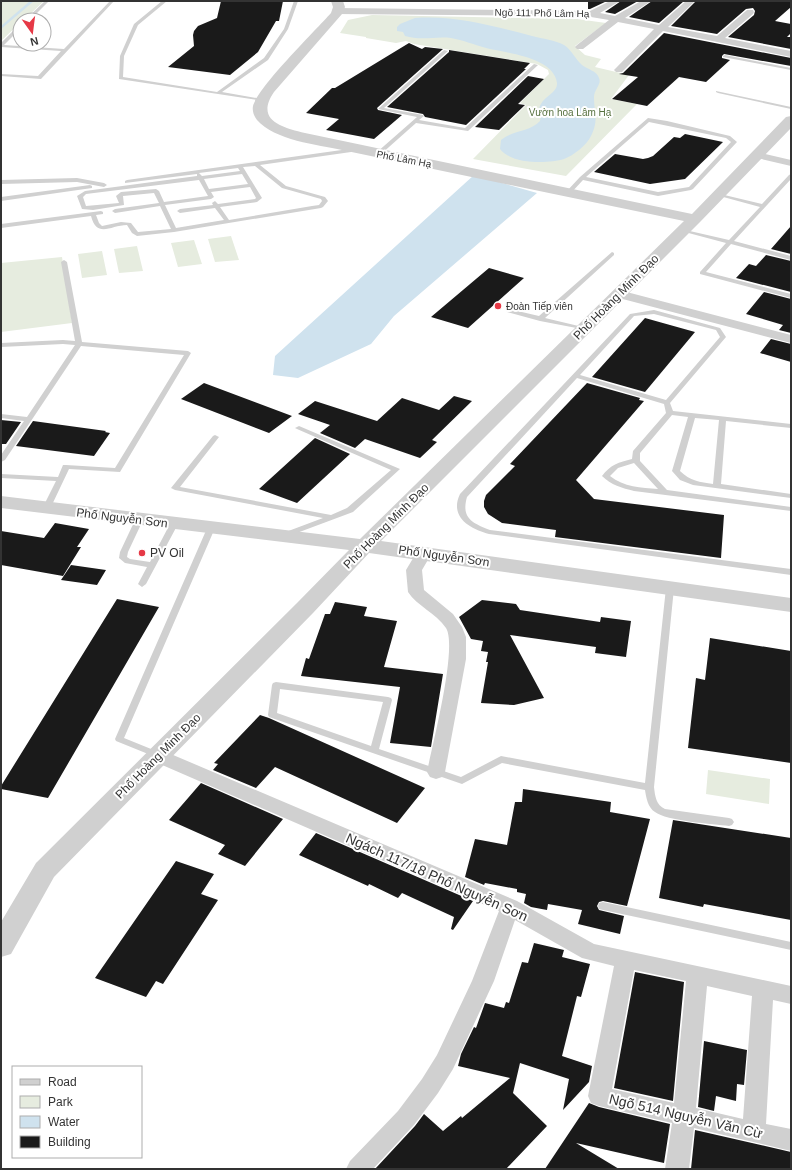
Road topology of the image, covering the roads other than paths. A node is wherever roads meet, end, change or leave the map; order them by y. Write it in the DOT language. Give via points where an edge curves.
graph roads {
  1 [pos="47,1"];
  2 [pos="112,1"];
  3 [pos="165,1"];
  4 [pos="296,1"];
  5 [pos="450,1"];
  6 [pos="616,1"];
  7 [pos="647,1"];
  8 [pos="691,1"];
  9 [pos="339,4"];
  10 [pos="557,4"];
  11 [pos="583,10"];
  12 [pos="35,12"];
  13 [pos="455,12"];
  14 [pos="750,12"];
  15 [pos="617,19"];
  16 [pos="661,28"];
  17 [pos="12,35"];
  18 [pos="719,39"];
  19 [pos="1,46"];
  20 [pos="580,47"];
  21 [pos="65,50"];
  22 [pos="446,51"];
  23 [pos="791,54"];
  24 [pos="725,56"];
  25 [pos="536,65"];
  26 [pos="791,69"];
  27 [pos="619,70"];
  28 [pos="1,75"];
  29 [pos="718,92"];
  30 [pos="218,93"];
  31 [pos="262,100"];
  32 [pos="791,108"];
  33 [pos="791,120"];
  34 [pos="416,121"];
  35 [pos="356,150"];
  36 [pos="378,154"];
  37 [pos="757,155"];
  38 [pos="791,163"];
  39 [pos="256,164"];
  40 [pos="239,166"];
  41 [pos="197,172"];
  42 [pos="243,172"];
  43 [pos="791,176"];
  44 [pos="200,178"];
  45 [pos="582,178"];
  46 [pos="1,182"];
  47 [pos="104,185"];
  48 [pos="251,185"];
  49 [pos="207,191"];
  50 [pos="568,193"];
  51 [pos="718,194"];
  52 [pos="211,197"];
  53 [pos="1,199"];
  54 [pos="162,204"];
  55 [pos="217,206"];
  56 [pos="764,206"];
  57 [pos="180,211"];
  58 [pos="93,214"];
  59 [pos="227,221"];
  60 [pos="689,225"];
  61 [pos="1,226"];
  62 [pos="174,230"];
  63 [pos="730,242"];
  64 [pos="612,254"];
  65 [pos="791,258"];
  66 [pos="64,262"];
  67 [pos="619,294"];
  68 [pos="791,296"];
  69 [pos="509,311"];
  70 [pos="540,318"];
  71 [pos="584,329"];
  72 [pos="791,339"];
  73 [pos="80,344"];
  74 [pos="1,345"];
  75 [pos="577,376"];
  76 [pos="667,403"];
  77 [pos="670,413"];
  78 [pos="692,415"];
  79 [pos="1,416"];
  80 [pos="29,419"];
  81 [pos="724,419"];
  82 [pos="791,426"];
  83 [pos="299,428"];
  84 [pos="215,437"];
  85 [pos="1,460"];
  86 [pos="636,461"];
  87 [pos="1,476"];
  88 [pos="60,479"];
  89 [pos="717,486"];
  90 [pos="665,492"];
  91 [pos="791,496"];
  92 [pos="1,502"];
  93 [pos="46,509"];
  94 [pos="791,509"];
  95 [pos="330,518"];
  96 [pos="139,520"];
  97 [pos="174,524"];
  98 [pos="211,528"];
  99 [pos="281,536"];
  100 [pos="365,545"];
  101 [pos="424,553"];
  102 [pos="152,565"];
  103 [pos="791,572"];
  104 [pos="142,584"];
  105 [pos="670,588"];
  106 [pos="791,605"];
  107 [pos="374,750"];
  108 [pos="159,756"];
  109 [pos="436,772"];
  110 [pos="648,787"];
  111 [pos="730,822"];
  112 [pos="510,906"];
  113 [pos="603,906"];
  114 [pos="1,946"];
  115 [pos="791,946"];
  116 [pos="626,960"];
  117 [pos="697,975"];
  118 [pos="763,989"];
  119 [pos="791,995"];
  120 [pos="684,1116"];
  121 [pos="754,1131"];
  122 [pos="791,1140"];
  123 [pos="367,1166"];
  124 [pos="677,1169"];
  1 -- 12 [label="lane"];
  2 -- 21 [label="lane"];
  3 -- 30 [label="lane" via="136,24 122,56 121,78"];
  4 -- 30 [label="lane" via="286,29 266,59"];
  5 -- 13 [label="street"];
  6 -- 11 [label="street"];
  7 -- 15 [label="street"];
  8 -- 16 [label="street"];
  9 -- 13 [label="street, Ngõ 111 Phố Lâm Hạ"];
  9 -- 31 [label="street" via="336,14"];
  10 -- 11 [label="street"];
  11 -- 13 [label="street, Ngõ 111 Phố Lâm Hạ"];
  11 -- 15 [label="street, Ngõ 111 Phố Lâm Hạ"];
  14 -- 18 [label="street"];
  15 -- 16 [label="street, Ngõ 111 Phố Lâm Hạ"];
  15 -- 20 [label="street"];
  16 -- 18 [label="street, Ngõ 111 Phố Lâm Hạ"];
  16 -- 27 [label="street"];
  17 -- 19 [label="lane"];
  18 -- 23 [label="street, Ngõ 111 Phố Lâm Hạ"];
  19 -- 21 [label="lane"];
  21 -- 28 [label="lane" via="39,78"];
  22 -- 34 [label="lane" via="380,109 421,116"];
  24 -- 26 [label="lane"];
  25 -- 34 [label="lane" via="466,130"];
  29 -- 32 [label="lane"];
  30 -- 31 [label="lane"];
  31 -- 35 [label="street, Phố Lâm Hạ" via="259,106 260,113 265,120 277,127 289,133"];
  33 -- 37 [label="street, Phố Hoàng Minh Đạo"];
  34 -- 36 [label="lane"];
  35 -- 36 [label="street, Phố Lâm Hạ"];
  35 -- 39 [label="lane"];
  36 -- 50 [label="street, Phố Lâm Hạ"];
  37 -- 38 [label="street"];
  37 -- 51 [label="street, Phố Hoàng Minh Đạo"];
  39 -- 40 [label="lane"];
  39 -- 59 [label="lane" via="284,186 323,198 325,201 321,206 312,208"];
  40 -- 41 [label="lane"];
  40 -- 42 [label="lane"];
  41 -- 44 [label="lane"];
  41 -- 47 [label="lane"];
  42 -- 44 [label="lane"];
  42 -- 48 [label="lane"];
  43 -- 56 [label="lane"];
  44 -- 49 [label="lane"];
  44 -- 54 [label="lane" via="84,193 80,196 84,208 93,208 122,204 121,194 152,190 156,191"];
  45 -- 45 [label="lane" via="658,194 691,188 734,142 728,137 648,120"];
  45 -- 50 [label="lane"];
  46 -- 47 [label="lane" via="77,180"];
  47 -- 53 [label="lane"];
  48 -- 49 [label="lane"];
  48 -- 55 [label="lane" via="259,198 257,200"];
  49 -- 52 [label="lane"];
  50 -- 60 [label="street, Phố Lâm Hạ"];
  51 -- 56 [label="lane"];
  51 -- 60 [label="street, Phố Hoàng Minh Đạo"];
  52 -- 54 [label="lane"];
  52 -- 55 [label="lane"];
  54 -- 58 [label="lane"];
  54 -- 62 [label="lane"];
  55 -- 57 [label="lane"];
  55 -- 59 [label="lane"];
  56 -- 63 [label="lane"];
  58 -- 61 [label="lane"];
  58 -- 62 [label="lane" via="101,228 124,223 129,224 137,234"];
  59 -- 62 [label="lane"];
  60 -- 63 [label="lane"];
  60 -- 67 [label="street, Phố Hoàng Minh Đạo"];
  63 -- 65 [label="lane"];
  63 -- 68 [label="lane" via="702,273"];
  64 -- 70 [label="lane"];
  66 -- 73 [label="lane"];
  67 -- 71 [label="street, Phố Hoàng Minh Đạo"];
  67 -- 72 [label="street"];
  69 -- 70 [label="lane"];
  70 -- 71 [label="lane"];
  71 -- 100 [label="street, Phố Hoàng Minh Đạo"];
  73 -- 74 [label="lane" via="64,342"];
  73 -- 80 [label="lane"];
  73 -- 88 [label="lane" via="188,353 117,470 66,467"];
  75 -- 76 [label="lane"];
  75 -- 76 [label="lane" via="632,316 637,314 654,312 718,329 723,336"];
  75 -- 103 [label="lane" via="463,496 460,505 462,514 468,522 476,528 512,536"];
  76 -- 77 [label="lane"];
  77 -- 78 [label="lane"];
  77 -- 86 [label="lane" via="636,454"];
  78 -- 81 [label="lane"];
  78 -- 89 [label="lane" via="676,471 683,478 693,482"];
  79 -- 80 [label="lane"];
  80 -- 85 [label="lane"];
  81 -- 82 [label="lane"];
  81 -- 89 [label="lane"];
  83 -- 95 [label="lane" via="396,469 350,510"];
  84 -- 95 [label="lane" via="175,488"];
  86 -- 90 [label="lane"];
  86 -- 90 [label="lane" via="620,463 610,468 606,476 613,483 625,488"];
  87 -- 88 [label="lane"];
  88 -- 93 [label="lane"];
  89 -- 91 [label="lane"];
  90 -- 94 [label="lane"];
  92 -- 93 [label="street, Phố Nguyễn Sơn"];
  93 -- 96 [label="street, Phố Nguyễn Sơn"];
  95 -- 99 [label="lane"];
  96 -- 97 [label="street, Phố Nguyễn Sơn"];
  96 -- 102 [label="lane" via="123,558"];
  97 -- 98 [label="street, Phố Nguyễn Sơn"];
  97 -- 102 [label="lane"];
  98 -- 99 [label="street, Phố Nguyễn Sơn"];
  98 -- 108 [label="lane" via="118,739"];
  99 -- 100 [label="street, Phố Nguyễn Sơn"];
  100 -- 101 [label="street, Phố Nguyễn Sơn"];
  100 -- 108 [label="street, Phố Hoàng Minh Đạo"];
  101 -- 105 [label="street, Phố Nguyễn Sơn"];
  101 -- 109 [label="street" via="414,570 416,592 447,618 458,637 458,659"];
  102 -- 104 [label="lane"];
  105 -- 106 [label="street, Phố Nguyễn Sơn"];
  105 -- 110 [label="lane"];
  107 -- 107 [label="lane" via="272,715 276,685 388,700"];
  107 -- 109 [label="lane"];
  108 -- 112 [label="street, Ngách 117/18 Phố Nguyễn Sơn"];
  108 -- 114 [label="street, Phố Hoàng Minh Đạo" via="45,870"];
  109 -- 110 [label="lane" via="462,781 501,759"];
  110 -- 111 [label="lane" via="652,801 659,810"];
  112 -- 116 [label="street, Ngách 117/18 Phố Nguyễn Sơn" via="589,952"];
  112 -- 123 [label="street" via="482,980 445,1062 430,1086"];
  113 -- 115 [label="lane"];
  116 -- 117 [label="street, Ngách 117/18 Phố Nguyễn Sơn"];
  116 -- 120 [label="street, Ngõ 514 Nguyễn Văn Cừ" via="599,1096"];
  117 -- 118 [label="street, Ngách 117/18 Phố Nguyễn Sơn"];
  117 -- 120 [label="street"];
  118 -- 119 [label="street, Ngách 117/18 Phố Nguyễn Sơn"];
  118 -- 121 [label="street"];
  120 -- 121 [label="street, Ngõ 514 Nguyễn Văn Cừ"];
  120 -- 124 [label="street"];
  121 -- 122 [label="street, Ngõ 514 Nguyễn Văn Cừ"];
}
